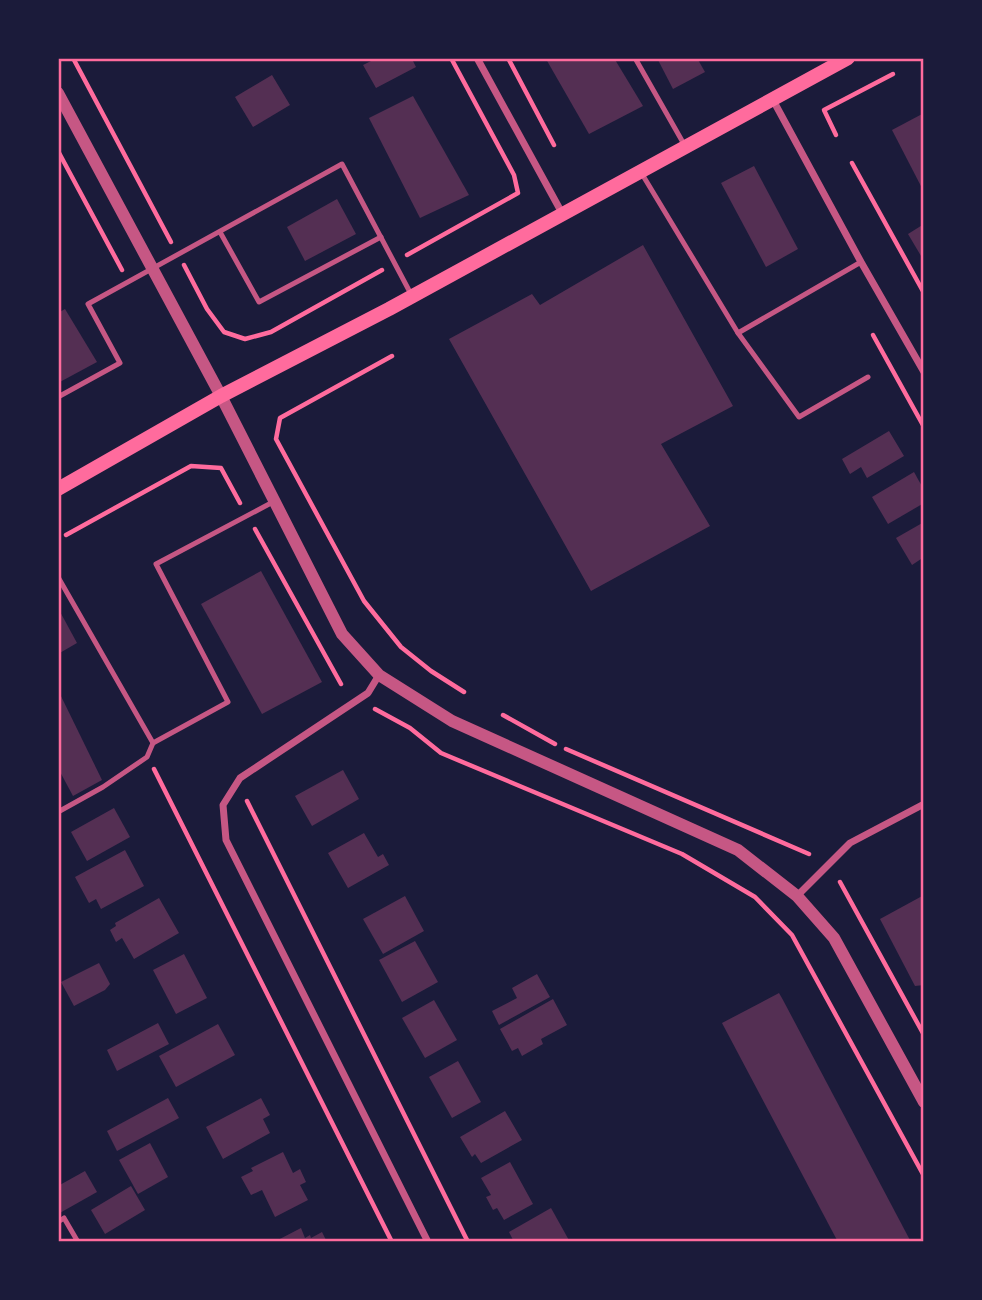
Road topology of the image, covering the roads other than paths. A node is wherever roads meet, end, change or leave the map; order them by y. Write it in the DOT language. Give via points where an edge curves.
graph roads {
  1 [pos="477,58"];
  2 [pos="635,58"];
  3 [pos="848,58"];
  4 [pos="58,93"];
  5 [pos="773,100"];
  6 [pos="685,147"];
  7 [pos="640,171"];
  8 [pos="562,213"];
  9 [pos="220,232"];
  10 [pos="381,237"];
  11 [pos="861,262"];
  12 [pos="152,268"];
  13 [pos="412,296"];
  14 [pos="738,333"];
  15 [pos="924,372"];
  16 [pos="868,377"];
  17 [pos="221,396"];
  18 [pos="58,397"];
  19 [pos="58,488"];
  20 [pos="275,501"];
  21 [pos="58,577"];
  22 [pos="379,675"];
  23 [pos="153,743"];
  24 [pos="924,804"];
  25 [pos="58,812"];
  26 [pos="797,896"];
  27 [pos="924,1102"];
  28 [pos="58,1222"];
  29 [pos="78,1242"];
  30 [pos="428,1242"];
  1 -- 8 [label="street"];
  2 -- 6 [label="lane"];
  3 -- 5 [label="main road"];
  4 -- 12 [label="street"];
  5 -- 6 [label="main road"];
  5 -- 11 [label="street"];
  6 -- 7 [label="main road"];
  7 -- 8 [label="main road"];
  7 -- 14 [label="lane"];
  8 -- 13 [label="main road"];
  9 -- 10 [label="lane" via="259,302"];
  9 -- 10 [label="lane" via="342,164"];
  9 -- 12 [label="lane"];
  10 -- 13 [label="lane"];
  11 -- 14 [label="lane"];
  11 -- 15 [label="street"];
  12 -- 17 [label="street"];
  12 -- 18 [label="lane" via="88,303 120,363"];
  13 -- 17 [label="main road"];
  14 -- 16 [label="lane" via="799,417"];
  17 -- 19 [label="main road"];
  17 -- 20 [label="street"];
  20 -- 22 [label="street" via="342,634"];
  20 -- 23 [label="lane" via="156,564 228,702"];
  21 -- 23 [label="lane"];
  22 -- 26 [label="street" via="452,721 738,850"];
  22 -- 30 [label="street" via="368,693 240,778 223,805 226,840"];
  23 -- 25 [label="lane" via="147,757"];
  24 -- 26 [label="street" via="850,843"];
  26 -- 27 [label="street" via="834,938"];
  28 -- 29 [label="lane" via="64,1218"];
}
